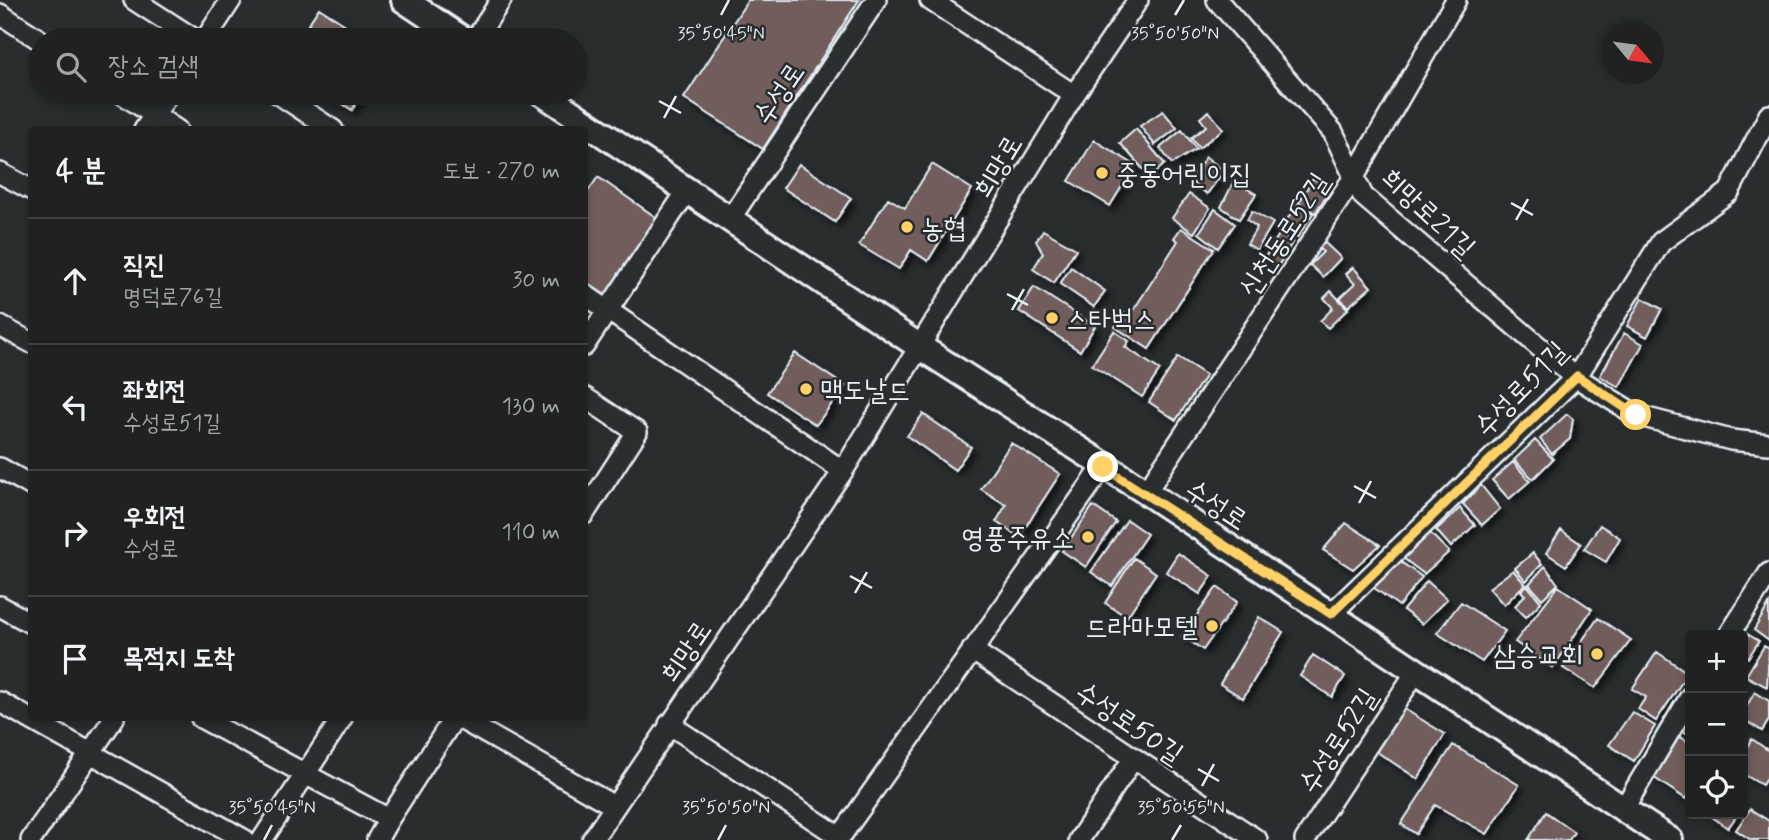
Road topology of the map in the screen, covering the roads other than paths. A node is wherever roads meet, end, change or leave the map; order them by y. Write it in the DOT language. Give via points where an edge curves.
graph roads {
  1 [pos="134,0"];
  2 [pos="231,0"];
  3 [pos="404,0"];
  4 [pos="500,0"];
  5 [pos="876,0"];
  6 [pos="930,0"];
  7 [pos="1138,0"];
  8 [pos="1217,0"];
  9 [pos="1456,0"];
  10 [pos="0,14"];
  11 [pos="177,28"];
  12 [pos="213,28"];
  13 [pos="446,28"];
  14 [pos="482,28"];
  15 [pos="28,32"];
  16 [pos="1074,95"];
  17 [pos="133,105"];
  18 [pos="161,105"];
  19 [pos="294,105"];
  20 [pos="560,105"];
  21 [pos="1769,115"];
  22 [pos="149,122"];
  23 [pos="327,126"];
  24 [pos="0,173"];
  25 [pos="1354,177"];
  26 [pos="28,188"];
  27 [pos="687,191"];
  28 [pos="730,219"];
  29 [pos="588,297"];
  30 [pos="609,310"];
  31 [pos="0,326"];
  32 [pos="588,340"];
  33 [pos="28,341"];
  34 [pos="920,347"];
  35 [pos="1577,376"];
  36 [pos="588,400"];
  37 [pos="1769,444"];
  38 [pos="1103,467"];
  39 [pos="0,468"];
  40 [pos="843,471"];
  41 [pos="28,484"];
  42 [pos="1146,492"];
  43 [pos="588,508"];
  44 [pos="1769,573"];
  45 [pos="0,607"];
  46 [pos="1331,614"];
  47 [pos="28,622"];
  48 [pos="1732,630"];
  49 [pos="972,650"];
  50 [pos="1416,671"];
  51 [pos="0,702"];
  52 [pos="1685,705"];
  53 [pos="28,718"];
  54 [pos="34,721"];
  55 [pos="112,721"];
  56 [pos="215,721"];
  57 [pos="340,721"];
  58 [pos="454,721"];
  59 [pos="461,721"];
  60 [pos="669,724"];
  61 [pos="234,725"];
  62 [pos="90,753"];
  63 [pos="1133,759"];
  64 [pos="305,774"];
  65 [pos="614,806"];
  66 [pos="1623,808"];
  67 [pos="389,819"];
  68 [pos="839,838"];
  69 [pos="31,840"];
  70 [pos="246,840"];
  71 [pos="262,840"];
  72 [pos="377,840"];
  73 [pos="592,840"];
  74 [pos="1079,840"];
  75 [pos="1257,840"];
  76 [pos="1305,840"];
  77 [pos="1670,840"];
  1 -- 11 [label="street"];
  2 -- 12 [label="street"];
  3 -- 13 [label="main road"];
  4 -- 14 [label="street"];
  5 -- 28 [label="street, 수성로"];
  6 -- 16 [label="street"];
  7 -- 16 [label="street, 희망로"];
  8 -- 25 [label="street, 희망로21길" via="1333,132"];
  9 -- 25 [label="street, 신천동로52길"];
  10 -- 15 [label="street"];
  16 -- 34 [label="street, 희망로"];
  17 -- 22 [label="street"];
  18 -- 22 [label="street"];
  19 -- 23 [label="street"];
  20 -- 27 [label="main road, 수성로"];
  21 -- 35 [label="street, 수성로51길" via="1729,192 1661,242"];
  24 -- 26 [label="street"];
  25 -- 35 [label="street, 희망로21길" via="1363,196"];
  25 -- 42 [label="street, 신천동로52길"];
  27 -- 28 [label="main road, 수성로"];
  27 -- 30 [label="street"];
  28 -- 34 [label="main road, 수성로"];
  29 -- 30 [label="street"];
  30 -- 32 [label="street"];
  30 -- 40 [label="street"];
  31 -- 33 [label="street"];
  34 -- 38 [label="main road, 수성로"];
  34 -- 40 [label="street, 희망로"];
  35 -- 37 [label="street, 희망로21길" via="1636,415 1731,440"];
  35 -- 46 [label="street, 수성로51길"];
  36 -- 43 [label="street" via="637,432"];
  38 -- 42 [label="main road, 수성로"];
  38 -- 49 [label="street"];
  39 -- 41 [label="street"];
  40 -- 60 [label="street, 희망로"];
  42 -- 46 [label="main road, 수성로"];
  44 -- 48 [label="street"];
  45 -- 47 [label="street"];
  46 -- 50 [label="main road, 수성로"];
  49 -- 63 [label="street, 수성로50길"];
  49 -- 68 [label="street"];
  50 -- 66 [label="main road, 수성로"];
  50 -- 76 [label="street, 수성로52길"];
  51 -- 53 [label="street"];
  52 -- 66 [label="street"];
  54 -- 62 [label="street"];
  55 -- 62 [label="street"];
  56 -- 61 [label="street"];
  57 -- 64 [label="street"];
  58 -- 67 [label="street"];
  59 -- 65 [label="street"];
  60 -- 65 [label="street, 희망로"];
  60 -- 68 [label="street, 희망로"];
  61 -- 64 [label="street"];
  62 -- 69 [label="street"];
  62 -- 70 [label="street"];
  63 -- 74 [label="street"];
  63 -- 75 [label="street, 수성로50길"];
  64 -- 67 [label="street"];
  64 -- 71 [label="street"];
  65 -- 73 [label="street, 희망로"];
  66 -- 77 [label="main road, 수성로"];
  67 -- 72 [label="street"];
}
